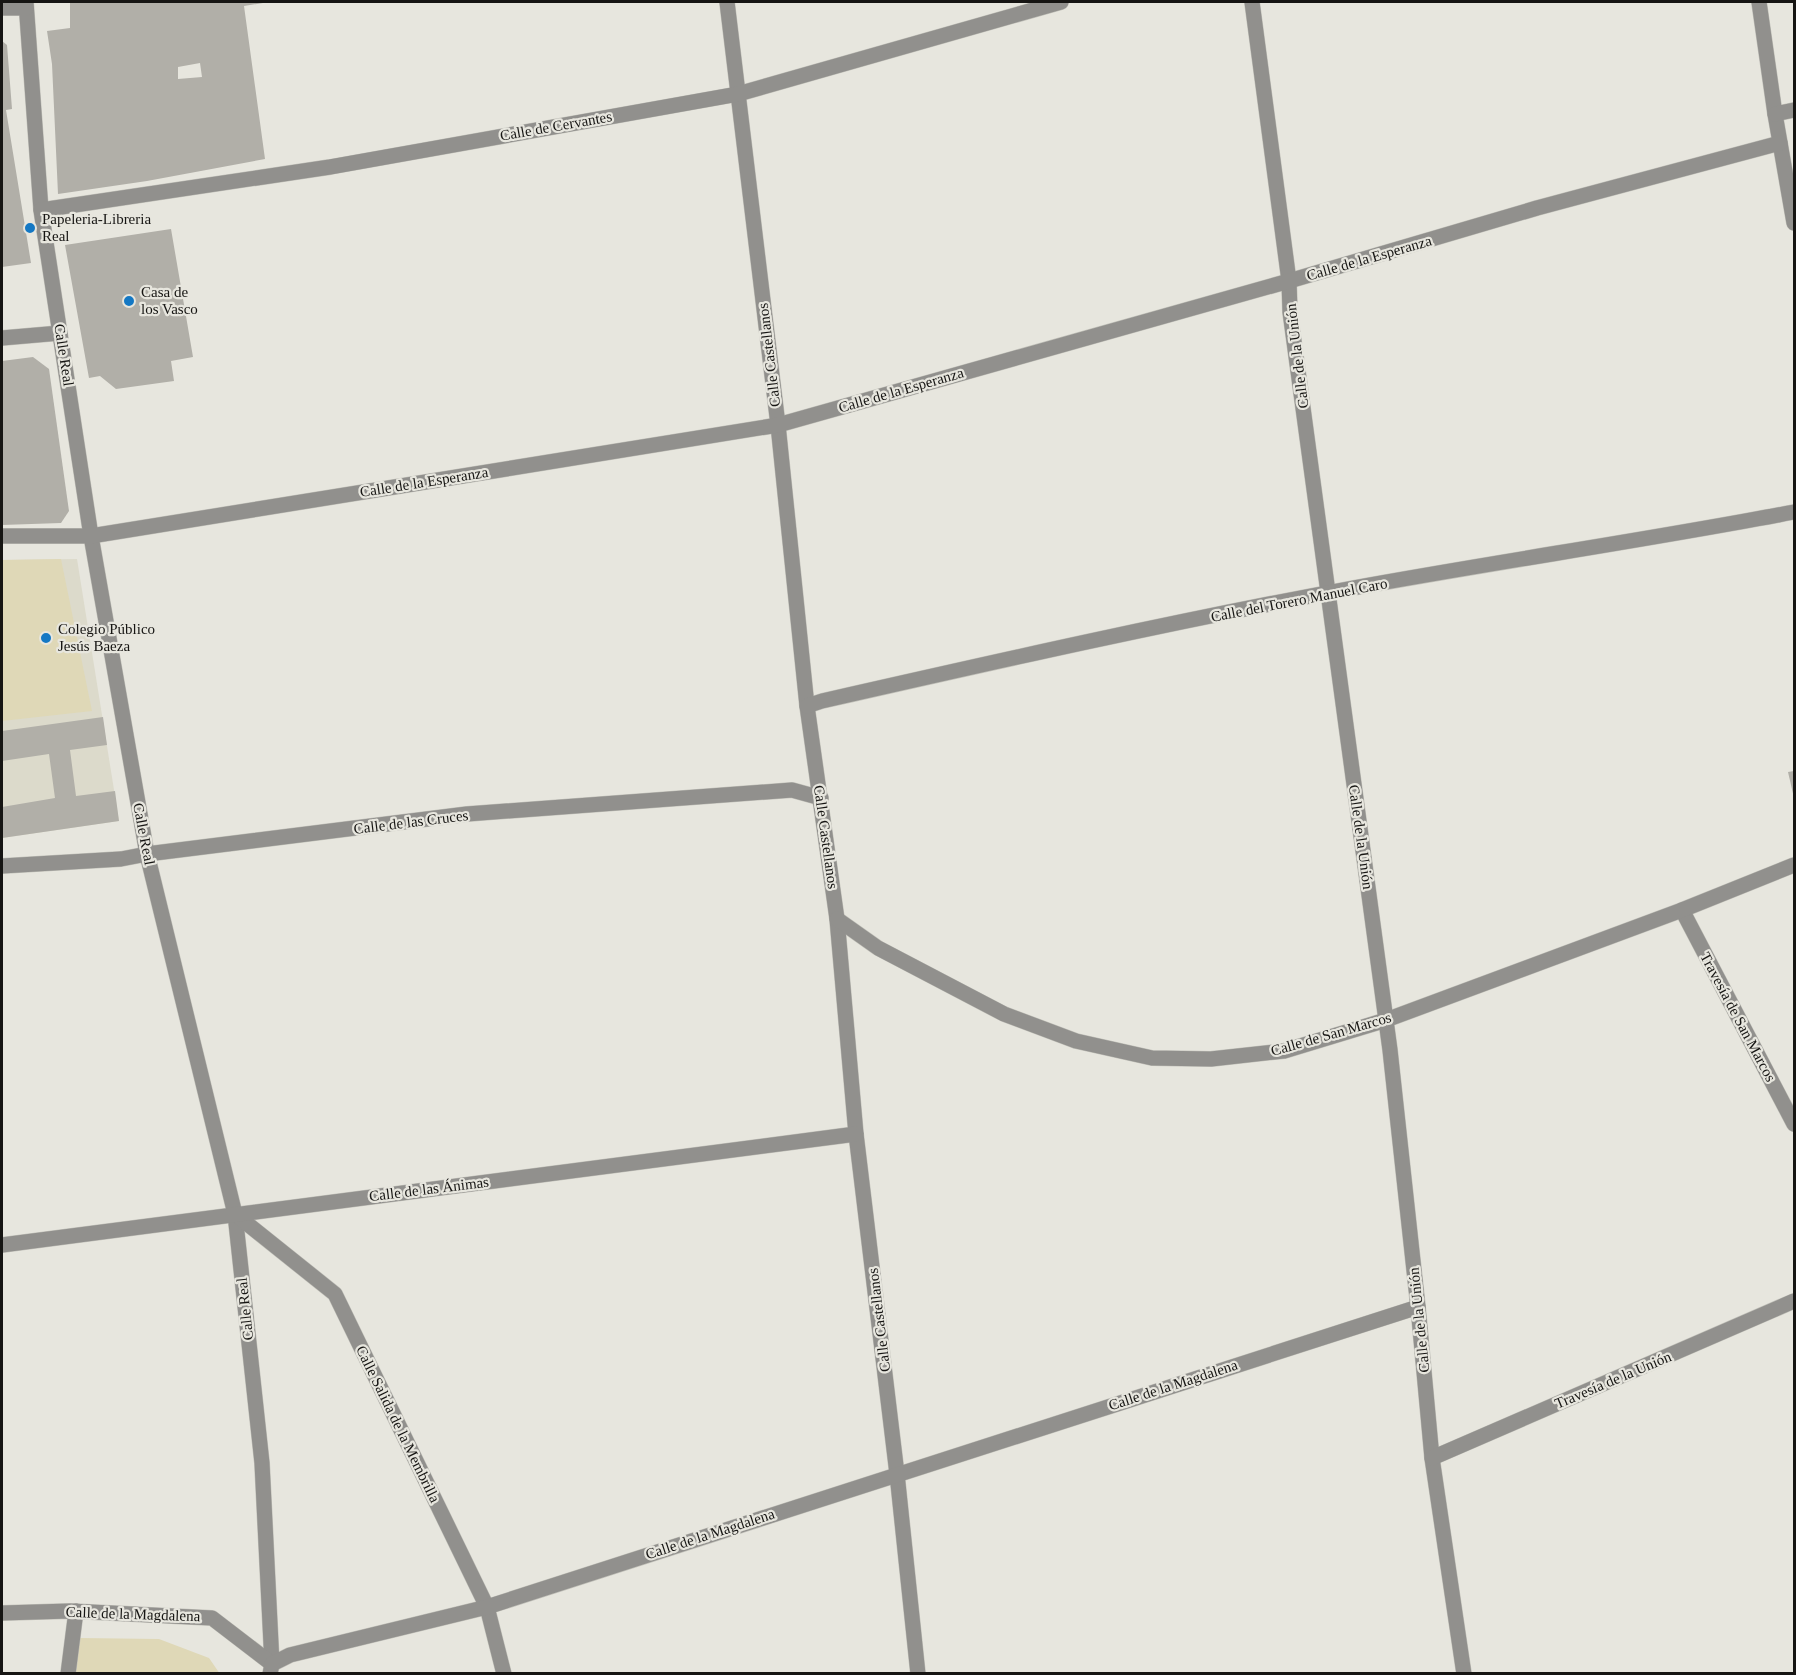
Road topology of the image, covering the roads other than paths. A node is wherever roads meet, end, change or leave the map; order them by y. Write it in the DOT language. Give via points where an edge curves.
graph roads {
  1 [pos="728,2"];
  2 [pos="1061,2"];
  3 [pos="1252,2"];
  4 [pos="1759,2"];
  5 [pos="26,4"];
  6 [pos="2,8"];
  7 [pos="738,94"];
  8 [pos="1794,110"];
  9 [pos="1775,114"];
  10 [pos="1780,143"];
  11 [pos="41,210"];
  12 [pos="1794,223"];
  13 [pos="1289,281"];
  14 [pos="60,333"];
  15 [pos="2,338"];
  16 [pos="778,425"];
  17 [pos="1794,512"];
  18 [pos="2,536"];
  19 [pos="91,536"];
  20 [pos="1328,594"];
  21 [pos="807,706"];
  22 [pos="821,798"];
  23 [pos="147,854"];
  24 [pos="1794,865"];
  25 [pos="2,866"];
  26 [pos="1682,910"];
  27 [pos="837,919"];
  28 [pos="1386,1020"];
  29 [pos="1794,1124"];
  30 [pos="856,1134"];
  31 [pos="235,1214"];
  32 [pos="2,1245"];
  33 [pos="1794,1301"];
  34 [pos="1418,1307"];
  35 [pos="1432,1458"];
  36 [pos="897,1474"];
  37 [pos="487,1607"];
  38 [pos="76,1611"];
  39 [pos="2,1613"];
  40 [pos="271,1669"];
  41 [pos="68,1674"];
  42 [pos="504,1674"];
  43 [pos="918,1674"];
  44 [pos="1464,1674"];
  1 -- 7 [label="street, Calle Castellanos"];
  2 -- 7 [label="street, Calle de Cervantes"];
  3 -- 13 [label="street, Calle de la Unión"];
  4 -- 9 [label="street"];
  5 -- 6 [label="street"];
  5 -- 11 [label="street, Calle Real"];
  7 -- 11 [label="street, Calle de Cervantes" via="330,167"];
  7 -- 16 [label="street, Calle Castellanos"];
  8 -- 9 [label="street"];
  9 -- 10 [label="street"];
  10 -- 12 [label="street"];
  10 -- 13 [label="street, Calle de la Esperanza" via="1537,208"];
  11 -- 14 [label="street, Calle Real"];
  13 -- 16 [label="street, Calle de la Esperanza"];
  13 -- 20 [label="street, Calle de la Unión"];
  14 -- 15 [label="street"];
  14 -- 19 [label="street, Calle Real"];
  16 -- 19 [label="street, Calle de la Esperanza"];
  16 -- 21 [label="street, Calle Castellanos"];
  17 -- 20 [label="street, Calle del Torero Manuel Caro"];
  18 -- 19 [label="street, Calle de la Esperanza"];
  19 -- 23 [label="street, Calle Real"];
  20 -- 21 [label="street, Calle del Torero Manuel Caro"];
  20 -- 28 [label="street, Calle de la Unión"];
  21 -- 22 [label="street, Calle Castellanos"];
  22 -- 23 [label="street, Calle de las Cruces" via="792,790 467,814"];
  22 -- 27 [label="street, Calle Castellanos"];
  23 -- 25 [label="street, Calle de las Cruces"];
  23 -- 31 [label="street, Calle Real"];
  24 -- 26 [label="street, Calle de San Marcos"];
  26 -- 28 [label="street, Calle de San Marcos"];
  26 -- 29 [label="street, Travesía de San Marcos"];
  27 -- 28 [label="street, Calle de San Marcos" via="878,948 1004,1014 1076,1041 1152,1058 1211,1059 1284,1051"];
  27 -- 30 [label="street, Calle Castellanos"];
  28 -- 34 [label="street, Calle de la Unión"];
  30 -- 31 [label="street, Calle de las Ánimas"];
  30 -- 36 [label="street, Calle Castellanos"];
  31 -- 32 [label="street, Calle de las Ánimas"];
  31 -- 37 [label="street, Calle Salida de la Membrilla" via="335,1294"];
  31 -- 40 [label="street, Calle Real" via="261,1463"];
  33 -- 35 [label="street, Travesía de la Unión"];
  34 -- 35 [label="street, Calle de la Unión"];
  34 -- 36 [label="street, Calle de la Magdalena"];
  35 -- 44 [label="street, Calle de la Unión"];
  36 -- 37 [label="street, Calle de la Magdalena"];
  36 -- 43 [label="street, Calle Castellanos"];
  37 -- 40 [label="street, Calle de la Magdalena" via="290,1655"];
  37 -- 42 [label="street, Calle Salida de la Membrilla"];
  38 -- 39 [label="street, Calle de la Magdalena"];
  38 -- 40 [label="street, Calle de la Magdalena" via="212,1618"];
  38 -- 41 [label="street"];
}
